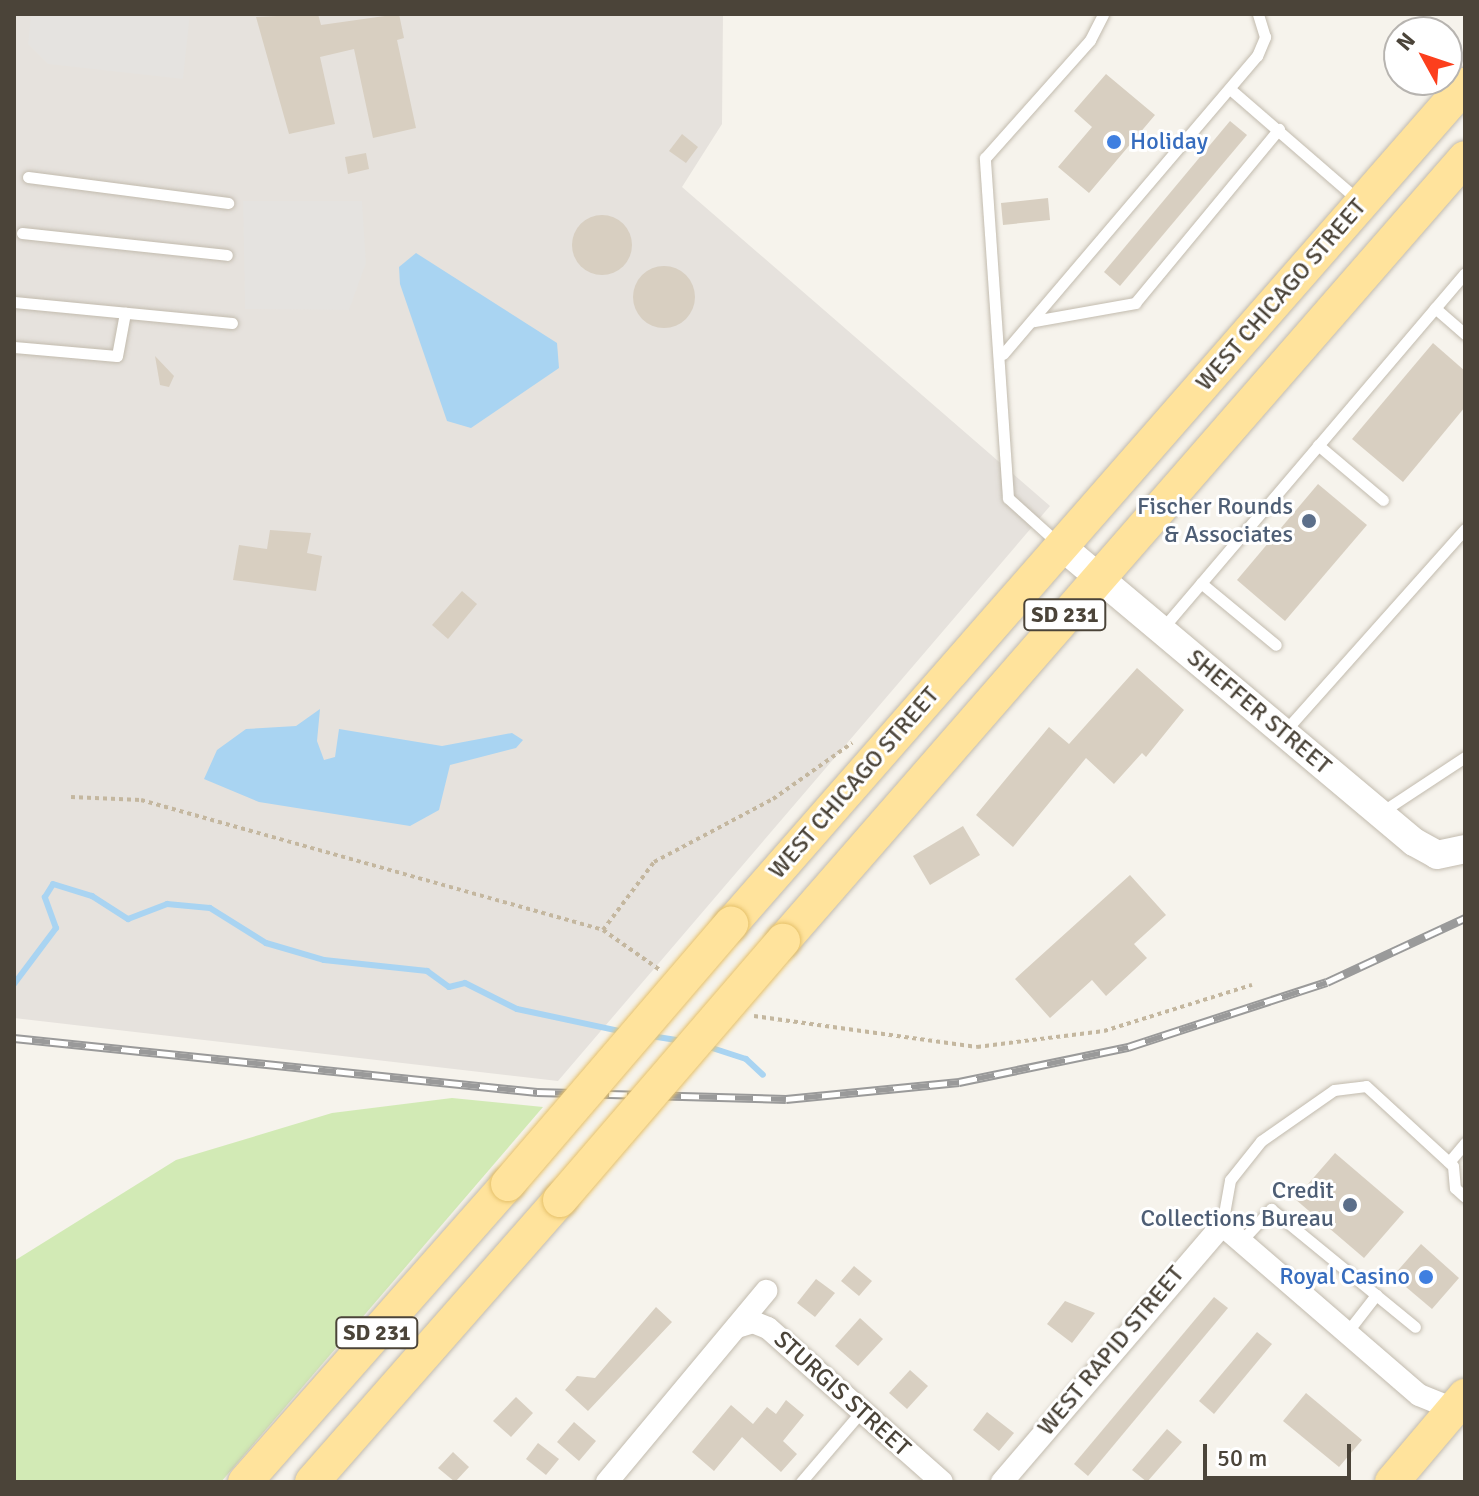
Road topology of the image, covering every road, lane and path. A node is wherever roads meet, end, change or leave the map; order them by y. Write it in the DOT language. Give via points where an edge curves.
graph roads {
  1 [pos="1103,14"];
  2 [pos="1258,14"];
  3 [pos="1465,64"];
  4 [pos="1465,85"];
  5 [pos="1230,89"];
  6 [pos="1279,129"];
  7 [pos="1465,158"];
  8 [pos="28,177"];
  9 [pos="1356,198"];
  10 [pos="228,203"];
  11 [pos="22,233"];
  12 [pos="227,255"];
  13 [pos="1465,273"];
  14 [pos="14,302"];
  15 [pos="1435,308"];
  16 [pos="125,313"];
  17 [pos="1034,321"];
  18 [pos="232,323"];
  19 [pos="1465,334"];
  20 [pos="14,347"];
  21 [pos="1003,354"];
  22 [pos="1208,378"];
  23 [pos="1154,443"];
  24 [pos="1318,445"];
  25 [pos="1383,500"];
  26 [pos="1465,529"];
  27 [pos="1060,545"];
  28 [pos="1098,578"];
  29 [pos="1201,583"];
  30 [pos="1161,630"];
  31 [pos="1276,645"];
  32 [pos="1284,732"];
  33 [pos="863,736"];
  34 [pos="1465,757"];
  35 [pos="71,797"];
  36 [pos="1379,813"];
  37 [pos="1465,849"];
  38 [pos="603,930"];
  39 [pos="663,972"];
  40 [pos="1252,985"];
  41 [pos="745,1012"];
  42 [pos="1465,1143"];
  43 [pos="1449,1162"];
  44 [pos="1465,1197"];
  45 [pos="1222,1225"];
  46 [pos="1244,1238"];
  47 [pos="766,1291"];
  48 [pos="1376,1295"];
  49 [pos="737,1327"];
  50 [pos="1415,1327"];
  51 [pos="1348,1331"];
  52 [pos="1461,1406"];
  53 [pos="860,1413"];
  54 [pos="245,1482"];
  55 [pos="312,1482"];
  56 [pos="607,1482"];
  57 [pos="801,1482"];
  58 [pos="942,1482"];
  59 [pos="1002,1482"];
  60 [pos="1392,1482"];
  1 -- 21 [label="lane" via="1072,61 985,158"];
  2 -- 5 [label="lane" via="1263,47"];
  3 -- 9 [label="main road"];
  4 -- 9 [label="main road, WEST CHICAGO STREET / SD 231"];
  5 -- 6 [label="lane"];
  5 -- 17 [label="lane"];
  6 -- 9 [label="lane"];
  6 -- 17 [label="lane" via="1135,303"];
  7 -- 28 [label="main road, WEST CHICAGO STREET / SD 231"];
  8 -- 10 [label="lane"];
  9 -- 22 [label="main road, WEST CHICAGO STREET / SD 231"];
  9 -- 23 [label="main road" via="1223,343"];
  11 -- 12 [label="lane"];
  13 -- 15 [label="lane"];
  14 -- 16 [label="lane"];
  15 -- 19 [label="lane"];
  15 -- 24 [label="lane"];
  16 -- 18 [label="lane"];
  16 -- 20 [label="lane" via="117,356"];
  17 -- 21 [label="lane"];
  21 -- 27 [label="lane" via="996,391 1008,498"];
  22 -- 23 [label="main road, WEST CHICAGO STREET / SD 231"];
  22 -- 28 [label="main road" via="1165,452 1101,525 1094,545"];
  23 -- 27 [label="main road, WEST CHICAGO STREET / SD 231"];
  24 -- 25 [label="lane"];
  24 -- 29 [label="lane"];
  26 -- 32 [label="lane"];
  27 -- 28 [label="street, SHEFFER STREET"];
  27 -- 54 [label="main road, WEST CHICAGO STREET / SD 231, bridge"];
  28 -- 30 [label="street, SHEFFER STREET"];
  28 -- 55 [label="main road, WEST CHICAGO STREET / SD 231, bridge"];
  29 -- 30 [label="lane"];
  29 -- 31 [label="lane"];
  30 -- 32 [label="street, SHEFFER STREET"];
  32 -- 36 [label="street, SHEFFER STREET"];
  33 -- 38 [label="path" via="773,799 654,862"];
  34 -- 36 [label="lane"];
  35 -- 38 [label="path" via="141,800"];
  36 -- 37 [label="street, SHEFFER STREET" via="1425,850 1450,855"];
  38 -- 39 [label="path"];
  40 -- 41 [label="path" via="1104,1031 977,1047 813,1029"];
  42 -- 43 [label="lane"];
  43 -- 44 [label="lane"];
  43 -- 45 [label="lane" via="1366,1086 1334,1090 1261,1141 1230,1180"];
  45 -- 46 [label="street"];
  45 -- 59 [label="street, WEST RAPID STREET"];
  46 -- 48 [label="lane" via="1271,1209"];
  46 -- 51 [label="street"];
  47 -- 49 [label="street"];
  48 -- 50 [label="lane"];
  48 -- 51 [label="lane"];
  49 -- 53 [label="street, STURGIS STREET" via="753,1322 768,1328"];
  49 -- 56 [label="street"];
  51 -- 52 [label="street" via="1419,1395"];
  52 -- 60 [label="main road"];
  53 -- 57 [label="lane"];
  53 -- 58 [label="street, STURGIS STREET"];
}
